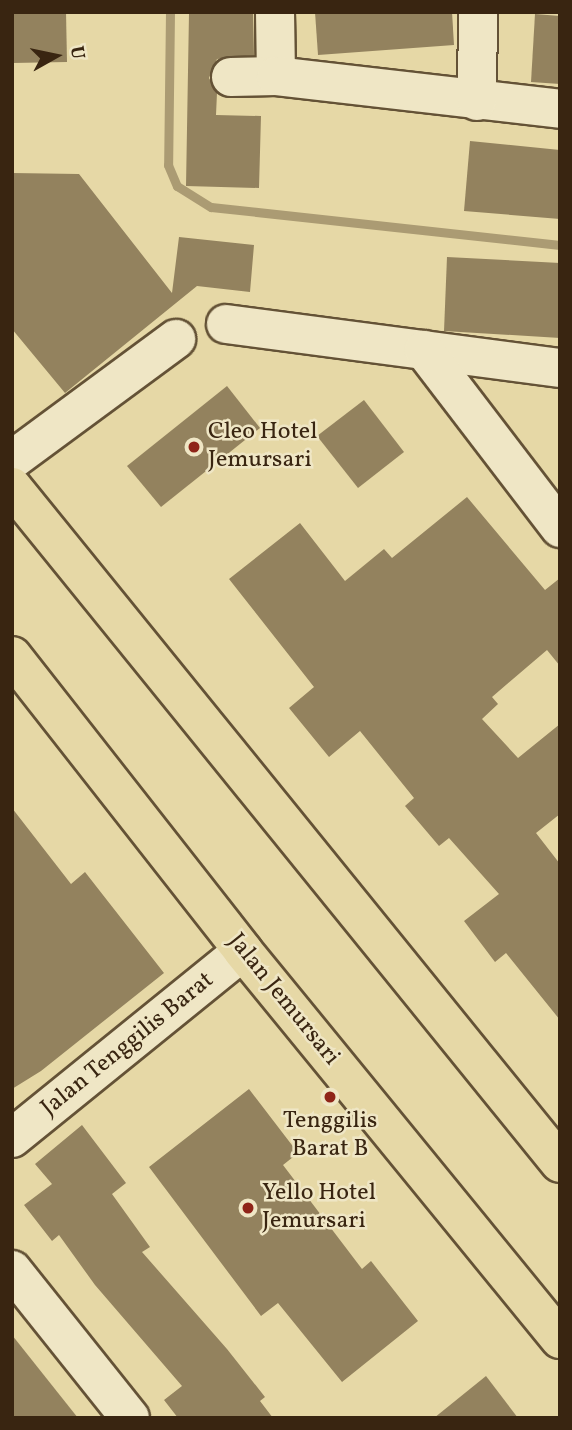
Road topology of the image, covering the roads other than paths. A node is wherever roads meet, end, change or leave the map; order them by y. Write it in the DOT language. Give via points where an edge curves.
graph roads {
  1 [pos="275,12"];
  2 [pos="478,12"];
  3 [pos="276,76"];
  4 [pos="231,77"];
  5 [pos="477,101"];
  6 [pos="560,109"];
  7 [pos="226,324"];
  8 [pos="176,338"];
  9 [pos="424,350"];
  10 [pos="560,368"];
  11 [pos="12,460"];
  12 [pos="12,487"];
  13 [pos="560,528"];
  14 [pos="12,656"];
  15 [pos="243,951"];
  16 [pos="12,1138"];
  17 [pos="560,1163"];
  18 [pos="12,1270"];
  19 [pos="560,1339"];
  20 [pos="130,1418"];
  1 -- 3 [label="street"];
  2 -- 5 [label="street"];
  3 -- 4 [label="street"];
  3 -- 5 [label="street"];
  5 -- 6 [label="street"];
  7 -- 9 [label="street"];
  8 -- 11 [label="street"];
  9 -- 10 [label="street"];
  9 -- 13 [label="street"];
  12 -- 17 [label="main road"];
  14 -- 15 [label="main road, Jalan Jemursari"];
  15 -- 16 [label="street, Jalan Tenggilis Barat"];
  15 -- 19 [label="main road, Jalan Jemursari"];
  18 -- 20 [label="street"];
}
